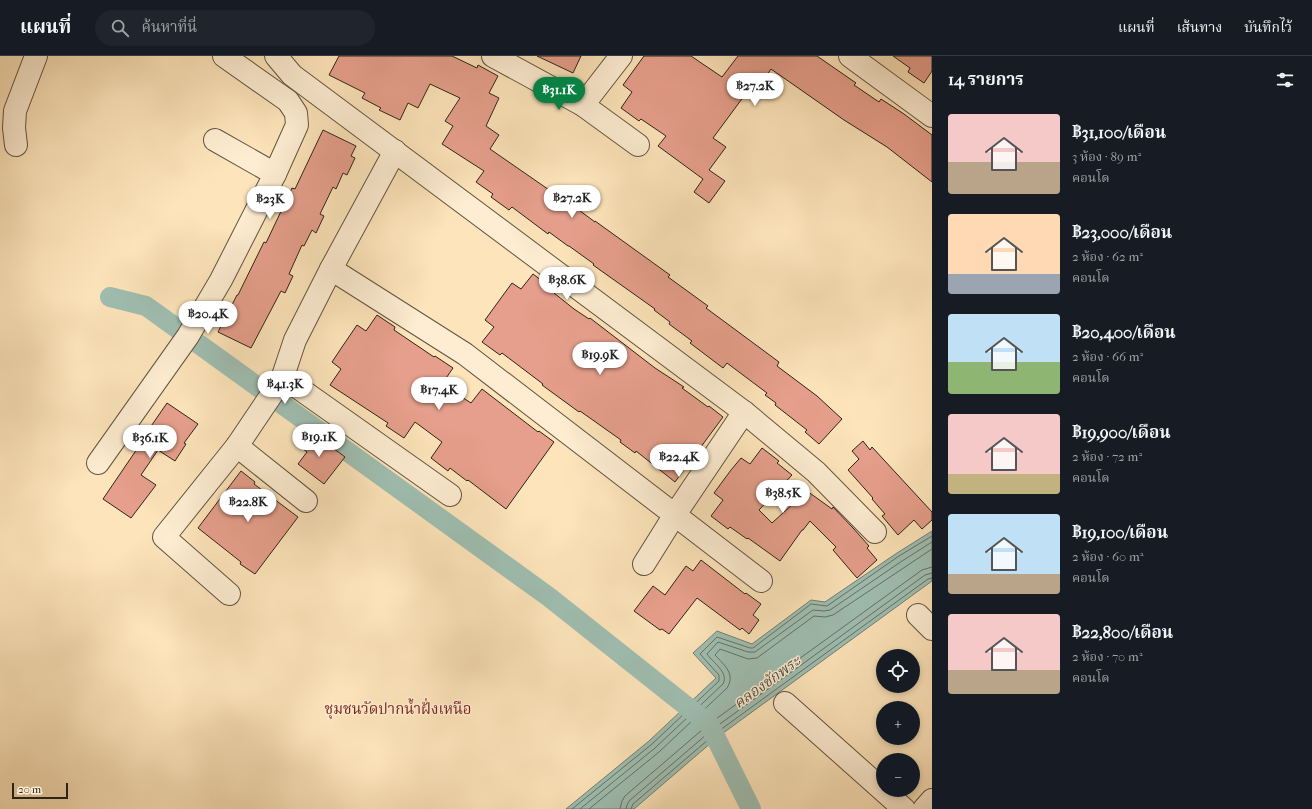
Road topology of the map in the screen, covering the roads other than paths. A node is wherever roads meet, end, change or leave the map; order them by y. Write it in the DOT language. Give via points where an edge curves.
graph roads {
  1 [pos="36,56"];
  2 [pos="224,56"];
  3 [pos="276,56"];
  4 [pos="493,56"];
  5 [pos="621,56"];
  6 [pos="850,56"];
  7 [pos="584,105"];
  8 [pos="932,116"];
  9 [pos="215,140"];
  10 [pos="16,144"];
  11 [pos="638,145"];
  12 [pos="395,151"];
  13 [pos="275,174"];
  14 [pos="331,269"];
  15 [pos="282,378"];
  16 [pos="744,412"];
  17 [pos="237,446"];
  18 [pos="98,463"];
  19 [pos="450,495"];
  20 [pos="306,501"];
  21 [pos="674,516"];
  22 [pos="875,532"];
  23 [pos="644,564"];
  24 [pos="761,581"];
  25 [pos="230,594"];
  26 [pos="785,703"];
  27 [pos="932,800"];
  28 [pos="904,809"];
  29 [pos="924,809"];
  1 -- 10 [label="street" via="15,111"];
  2 -- 13 [label="street" via="288,101 296,113 297,126"];
  3 -- 12 [label="street" via="292,75"];
  4 -- 7 [label="street"];
  5 -- 7 [label="street"];
  6 -- 8 [label="street"];
  7 -- 11 [label="street"];
  9 -- 13 [label="street"];
  12 -- 14 [label="street"];
  12 -- 16 [label="street"];
  13 -- 18 [label="street" via="221,280 188,336"];
  14 -- 15 [label="street" via="295,340"];
  14 -- 21 [label="street" via="465,354"];
  15 -- 17 [label="street"];
  15 -- 19 [label="street"];
  16 -- 21 [label="street"];
  16 -- 22 [label="street" via="816,472"];
  17 -- 20 [label="street"];
  17 -- 25 [label="street" via="164,537"];
  21 -- 23 [label="street"];
  21 -- 24 [label="street"];
  26 -- 28 [label="street"];
  27 -- 29 [label="street"];
}
